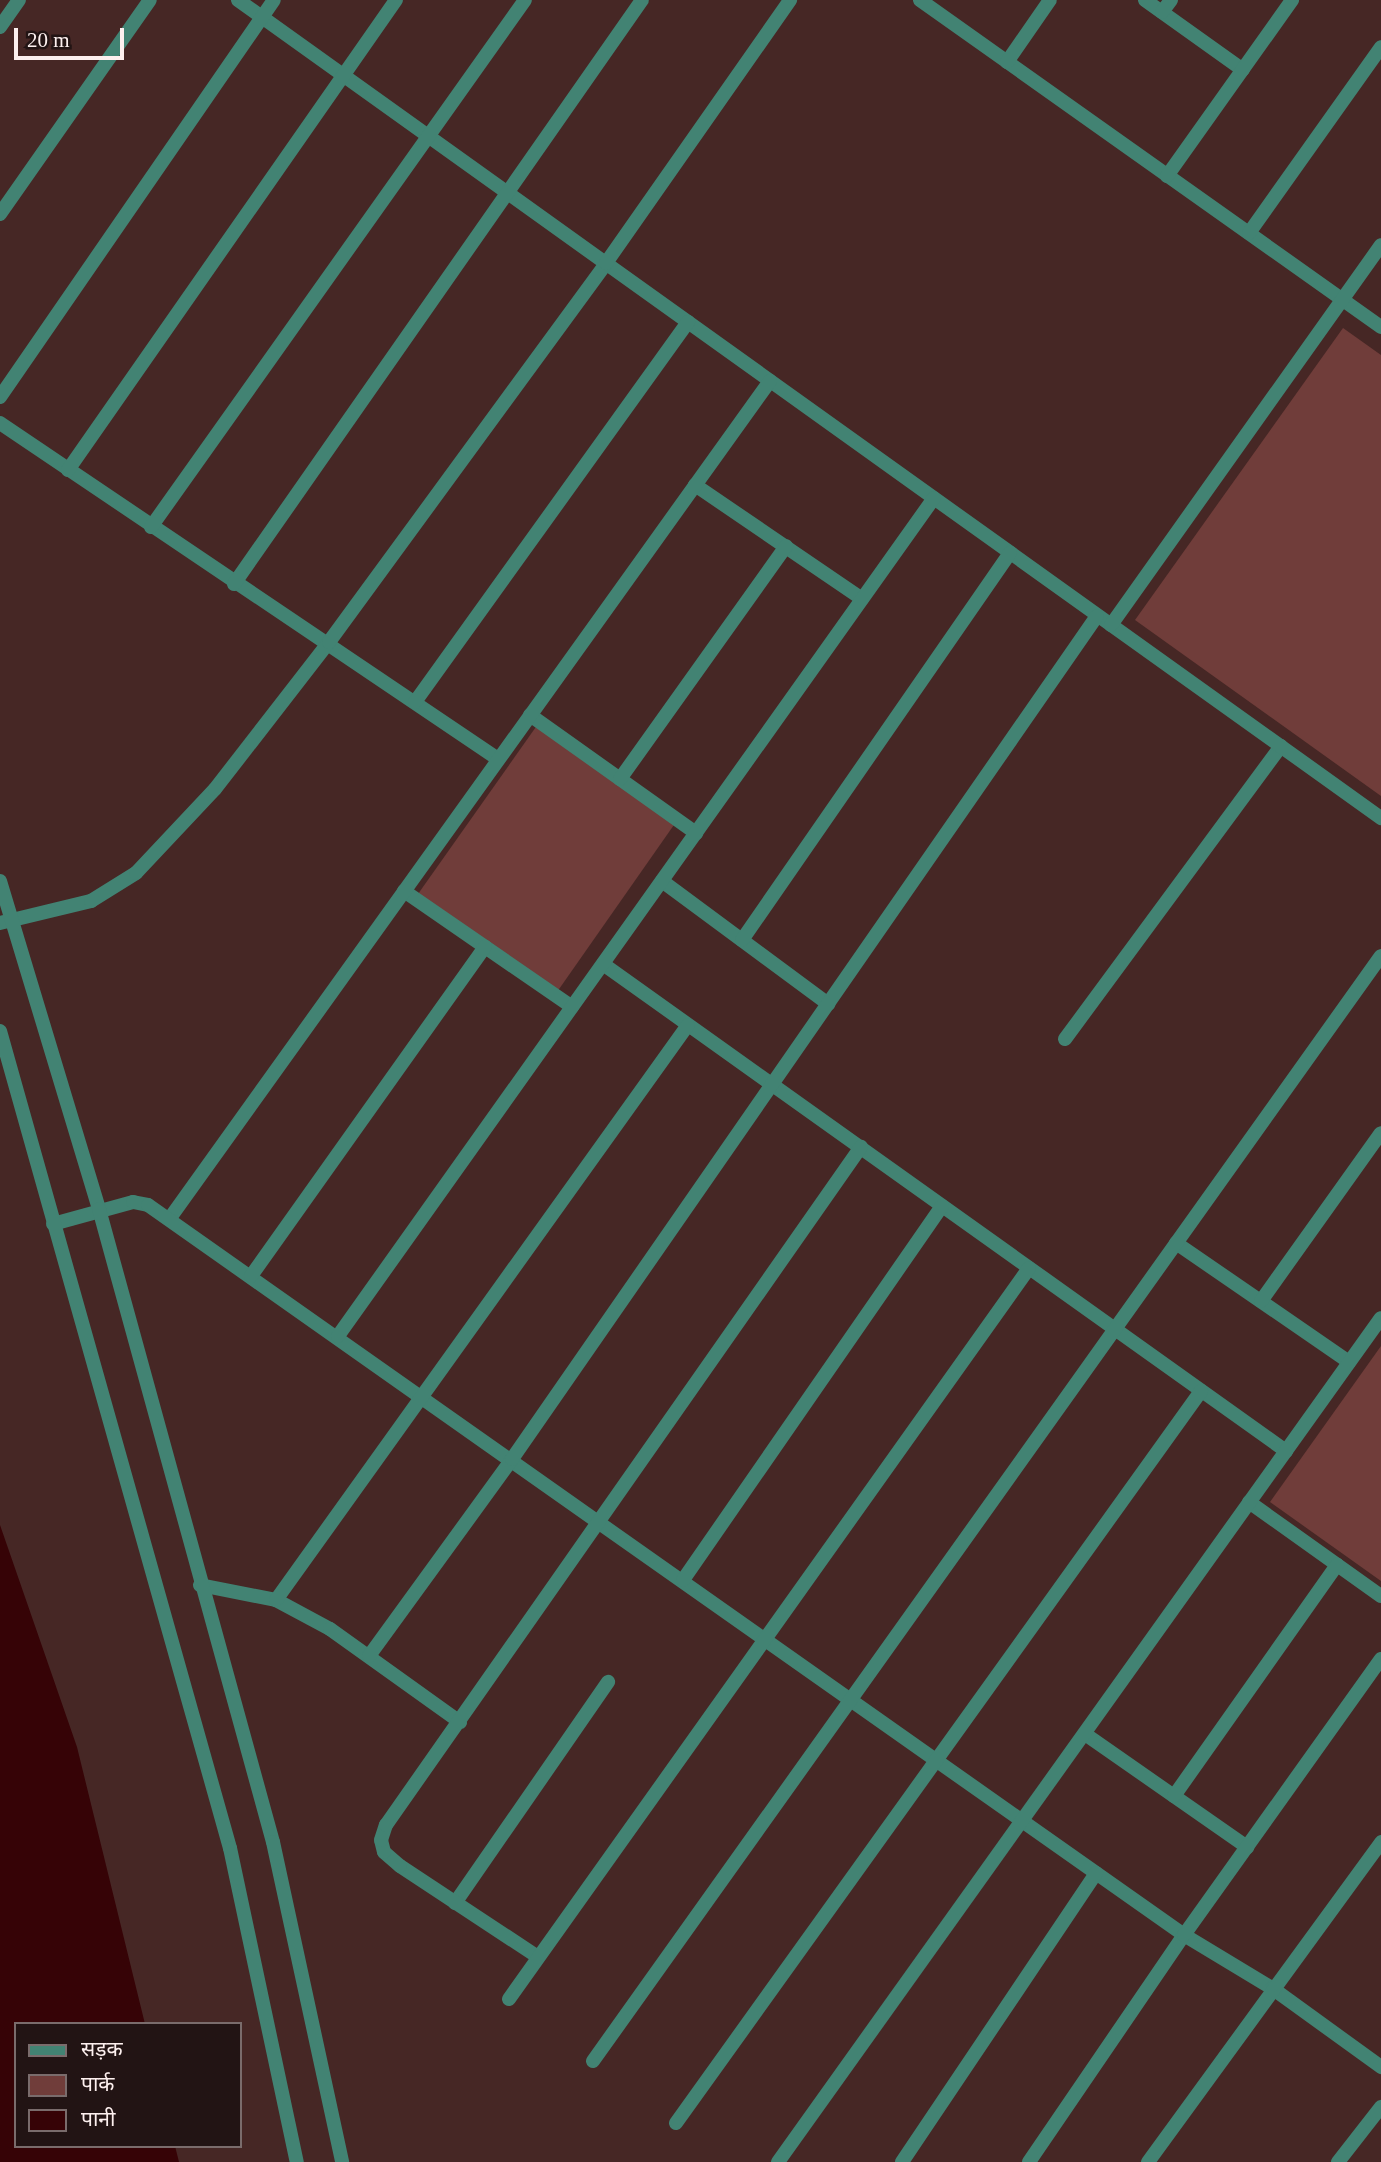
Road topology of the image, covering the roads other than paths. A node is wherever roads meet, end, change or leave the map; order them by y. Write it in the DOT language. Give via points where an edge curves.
graph roads {
  1 [pos="19,0"];
  2 [pos="150,0"];
  3 [pos="238,0"];
  4 [pos="274,0"];
  5 [pos="396,0"];
  6 [pos="525,0"];
  7 [pos="642,0"];
  8 [pos="790,0"];
  9 [pos="920,0"];
  10 [pos="1050,0"];
  11 [pos="1145,0"];
  12 [pos="1292,0"];
  13 [pos="1166,6"];
  14 [pos="262,17"];
  15 [pos="0,27"];
  16 [pos="1381,47"];
  17 [pos="1007,62"];
  18 [pos="1243,70"];
  19 [pos="343,75"];
  20 [pos="428,136"];
  21 [pos="1167,176"];
  22 [pos="506,192"];
  23 [pos="0,214"];
  24 [pos="1248,233"];
  25 [pos="1381,245"];
  26 [pos="606,263"];
  27 [pos="1342,299"];
  28 [pos="688,323"];
  29 [pos="1381,327"];
  30 [pos="770,381"];
  31 [pos="0,397"];
  32 [pos="0,423"];
  33 [pos="68,470"];
  34 [pos="695,485"];
  35 [pos="934,498"];
  36 [pos="151,527"];
  37 [pos="786,546"];
  38 [pos="1010,552"];
  39 [pos="234,584"];
  40 [pos="862,598"];
  41 [pos="1097,616"];
  42 [pos="1111,625"];
  43 [pos="329,642"];
  44 [pos="415,702"];
  45 [pos="530,715"];
  46 [pos="1281,746"];
  47 [pos="498,759"];
  48 [pos="620,779"];
  49 [pos="1381,818"];
  50 [pos="696,833"];
  51 [pos="0,881"];
  52 [pos="662,881"];
  53 [pos="404,891"];
  54 [pos="6,922"];
  55 [pos="742,940"];
  56 [pos="485,947"];
  57 [pos="1381,956"];
  58 [pos="603,964"];
  59 [pos="828,1004"];
  60 [pos="572,1007"];
  61 [pos="688,1025"];
  62 [pos="0,1031"];
  63 [pos="1065,1040"];
  64 [pos="772,1084"];
  65 [pos="1381,1133"];
  66 [pos="861,1147"];
  67 [pos="942,1206"];
  68 [pos="99,1209"];
  69 [pos="170,1219"];
  70 [pos="53,1224"];
  71 [pos="1177,1243"];
  72 [pos="1029,1268"];
  73 [pos="251,1276"];
  74 [pos="1261,1301"];
  75 [pos="1381,1318"];
  76 [pos="1115,1329"];
  77 [pos="338,1336"];
  78 [pos="1349,1362"];
  79 [pos="1201,1391"];
  80 [pos="422,1396"];
  81 [pos="1286,1451"];
  82 [pos="512,1459"];
  83 [pos="1250,1502"];
  84 [pos="598,1522"];
  85 [pos="1337,1565"];
  86 [pos="683,1580"];
  87 [pos="201,1585"];
  88 [pos="1381,1596"];
  89 [pos="276,1600"];
  90 [pos="767,1638"];
  91 [pos="369,1656"];
  92 [pos="1381,1659"];
  93 [pos="608,1682"];
  94 [pos="851,1699"];
  95 [pos="460,1722"];
  96 [pos="1084,1734"];
  97 [pos="935,1758"];
  98 [pos="1174,1796"];
  99 [pos="1023,1821"];
  100 [pos="1381,1842"];
  101 [pos="1247,1846"];
  102 [pos="1096,1873"];
  103 [pos="455,1903"];
  104 [pos="1184,1935"];
  105 [pos="538,1957"];
  106 [pos="1272,1988"];
  107 [pos="509,1999"];
  108 [pos="593,2061"];
  109 [pos="1381,2067"];
  110 [pos="1381,2107"];
  111 [pos="676,2123"];
  112 [pos="297,2162"];
  113 [pos="342,2162"];
  114 [pos="778,2162"];
  115 [pos="902,2162"];
  116 [pos="1029,2162"];
  117 [pos="1148,2162"];
  118 [pos="1338,2162"];
  1 -- 15 [label="street"];
  2 -- 23 [label="street"];
  3 -- 14 [label="street"];
  4 -- 14 [label="street"];
  5 -- 19 [label="street"];
  6 -- 20 [label="street"];
  7 -- 22 [label="street"];
  8 -- 26 [label="street"];
  9 -- 17 [label="street"];
  10 -- 17 [label="street"];
  11 -- 13 [label="street"];
  12 -- 18 [label="street"];
  13 -- 18 [label="street"];
  14 -- 19 [label="street"];
  14 -- 31 [label="street"];
  16 -- 24 [label="street"];
  17 -- 21 [label="street"];
  18 -- 21 [label="street"];
  19 -- 20 [label="street"];
  19 -- 33 [label="street"];
  20 -- 22 [label="street"];
  20 -- 36 [label="street"];
  21 -- 24 [label="street"];
  22 -- 26 [label="street"];
  22 -- 39 [label="street"];
  24 -- 27 [label="street"];
  25 -- 27 [label="street"];
  26 -- 28 [label="street"];
  26 -- 43 [label="street"];
  27 -- 29 [label="street"];
  27 -- 42 [label="street"];
  28 -- 30 [label="street"];
  28 -- 44 [label="street"];
  30 -- 34 [label="street"];
  30 -- 35 [label="street"];
  32 -- 33 [label="street"];
  33 -- 36 [label="street"];
  34 -- 37 [label="street"];
  34 -- 45 [label="street"];
  35 -- 38 [label="street"];
  35 -- 40 [label="street"];
  36 -- 39 [label="street"];
  37 -- 40 [label="street"];
  37 -- 48 [label="street"];
  38 -- 41 [label="street"];
  38 -- 55 [label="street"];
  39 -- 43 [label="street"];
  40 -- 50 [label="street"];
  41 -- 42 [label="street"];
  41 -- 59 [label="street"];
  42 -- 46 [label="street"];
  43 -- 44 [label="street"];
  43 -- 54 [label="street" via="215,789 136,873 91,901"];
  44 -- 47 [label="street"];
  45 -- 47 [label="street"];
  45 -- 48 [label="street"];
  46 -- 49 [label="street"];
  46 -- 63 [label="street"];
  47 -- 53 [label="street"];
  48 -- 50 [label="street"];
  50 -- 52 [label="street"];
  51 -- 54 [label="street"];
  52 -- 55 [label="street"];
  52 -- 58 [label="street"];
  53 -- 56 [label="street"];
  53 -- 69 [label="street"];
  54 -- 68 [label="street"];
  55 -- 59 [label="street"];
  56 -- 60 [label="street"];
  56 -- 73 [label="street"];
  57 -- 71 [label="street"];
  58 -- 60 [label="street"];
  58 -- 61 [label="street"];
  59 -- 64 [label="street"];
  60 -- 77 [label="street"];
  61 -- 64 [label="street"];
  61 -- 80 [label="street"];
  62 -- 70 [label="street"];
  64 -- 66 [label="street"];
  64 -- 82 [label="street"];
  65 -- 74 [label="street"];
  66 -- 67 [label="street"];
  66 -- 84 [label="street"];
  67 -- 72 [label="street"];
  67 -- 86 [label="street"];
  68 -- 69 [label="street" via="133,1202 148,1205"];
  68 -- 70 [label="street"];
  68 -- 87 [label="street"];
  69 -- 73 [label="street"];
  70 -- 112 [label="street" via="230,1848"];
  71 -- 74 [label="street"];
  71 -- 76 [label="street"];
  72 -- 76 [label="street"];
  72 -- 90 [label="street"];
  73 -- 77 [label="street"];
  74 -- 78 [label="street"];
  75 -- 78 [label="street"];
  76 -- 79 [label="street"];
  76 -- 94 [label="street"];
  77 -- 80 [label="street"];
  78 -- 81 [label="street"];
  79 -- 81 [label="street"];
  79 -- 97 [label="street"];
  80 -- 82 [label="street"];
  80 -- 89 [label="street"];
  81 -- 83 [label="street"];
  82 -- 84 [label="street"];
  82 -- 91 [label="street"];
  83 -- 85 [label="street"];
  83 -- 96 [label="street"];
  84 -- 86 [label="street"];
  84 -- 95 [label="street"];
  85 -- 88 [label="street"];
  85 -- 98 [label="street"];
  86 -- 90 [label="street"];
  87 -- 89 [label="street"];
  87 -- 113 [label="street" via="273,1842"];
  89 -- 91 [label="street"];
  90 -- 94 [label="street"];
  90 -- 105 [label="street"];
  91 -- 95 [label="street"];
  92 -- 101 [label="street"];
  93 -- 103 [label="street"];
  94 -- 97 [label="street"];
  94 -- 108 [label="street"];
  95 -- 103 [label="street" via="386,1825 381,1840 384,1852 400,1866"];
  96 -- 98 [label="street"];
  96 -- 99 [label="street"];
  97 -- 99 [label="street"];
  97 -- 111 [label="street"];
  98 -- 101 [label="street"];
  99 -- 102 [label="street"];
  99 -- 114 [label="street"];
  100 -- 106 [label="street"];
  101 -- 104 [label="street"];
  102 -- 104 [label="street"];
  102 -- 115 [label="street"];
  103 -- 105 [label="street"];
  104 -- 106 [label="street"];
  104 -- 116 [label="street"];
  105 -- 107 [label="street"];
  106 -- 109 [label="street"];
  106 -- 117 [label="street"];
  110 -- 118 [label="street"];
}
